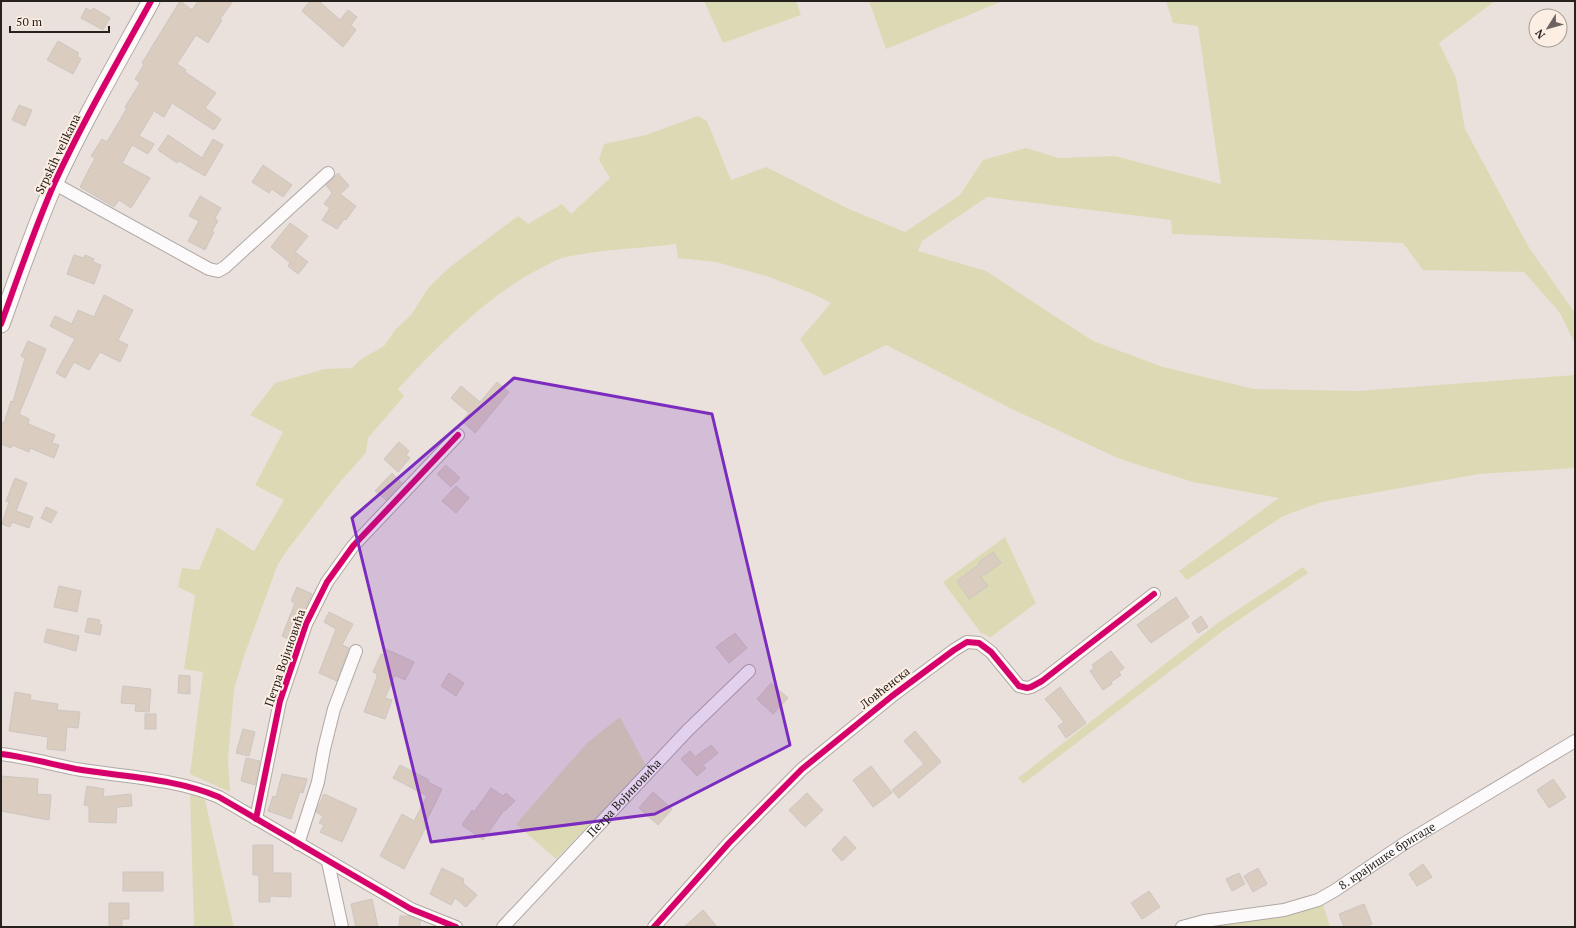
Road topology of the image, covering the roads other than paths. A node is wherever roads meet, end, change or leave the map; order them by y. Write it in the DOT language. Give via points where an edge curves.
graph roads {
  1 [pos="151,1"];
  2 [pos="328,173"];
  3 [pos="55,184"];
  4 [pos="1,324"];
  5 [pos="458,435"];
  6 [pos="1154,594"];
  7 [pos="356,651"];
  8 [pos="749,671"];
  9 [pos="1575,740"];
  10 [pos="1,754"];
  11 [pos="256,819"];
  12 [pos="298,844"];
  13 [pos="328,862"];
  14 [pos="342,927"];
  15 [pos="456,927"];
  16 [pos="503,927"];
  17 [pos="654,927"];
  18 [pos="1182,927"];
  1 -- 3 [label="main road, Srpskih velikana"];
  2 -- 3 [label="street" via="218,271 209,269"];
  3 -- 4 [label="main road, Srpskih velikana" via="26,253"];
  5 -- 11 [label="street, Петра Војиновића" via="353,546 327,582 306,624 280,701"];
  6 -- 17 [label="street, Ловћенска" via="1031,687 1023,687 1014,682 991,652 979,643 967,642 954,650 802,769 729,843"];
  7 -- 12 [label="street" via="334,709 318,782"];
  8 -- 16 [label="street, Петра Војиновића" via="687,731"];
  9 -- 18 [label="street, 8. крајишке бригаде" via="1405,843 1318,900 1284,910 1204,921"];
  10 -- 11 [label="street" via="199,789"];
  11 -- 12 [label="street"];
  12 -- 13 [label="street"];
  13 -- 14 [label="street"];
  13 -- 15 [label="street" via="411,909"];
}
